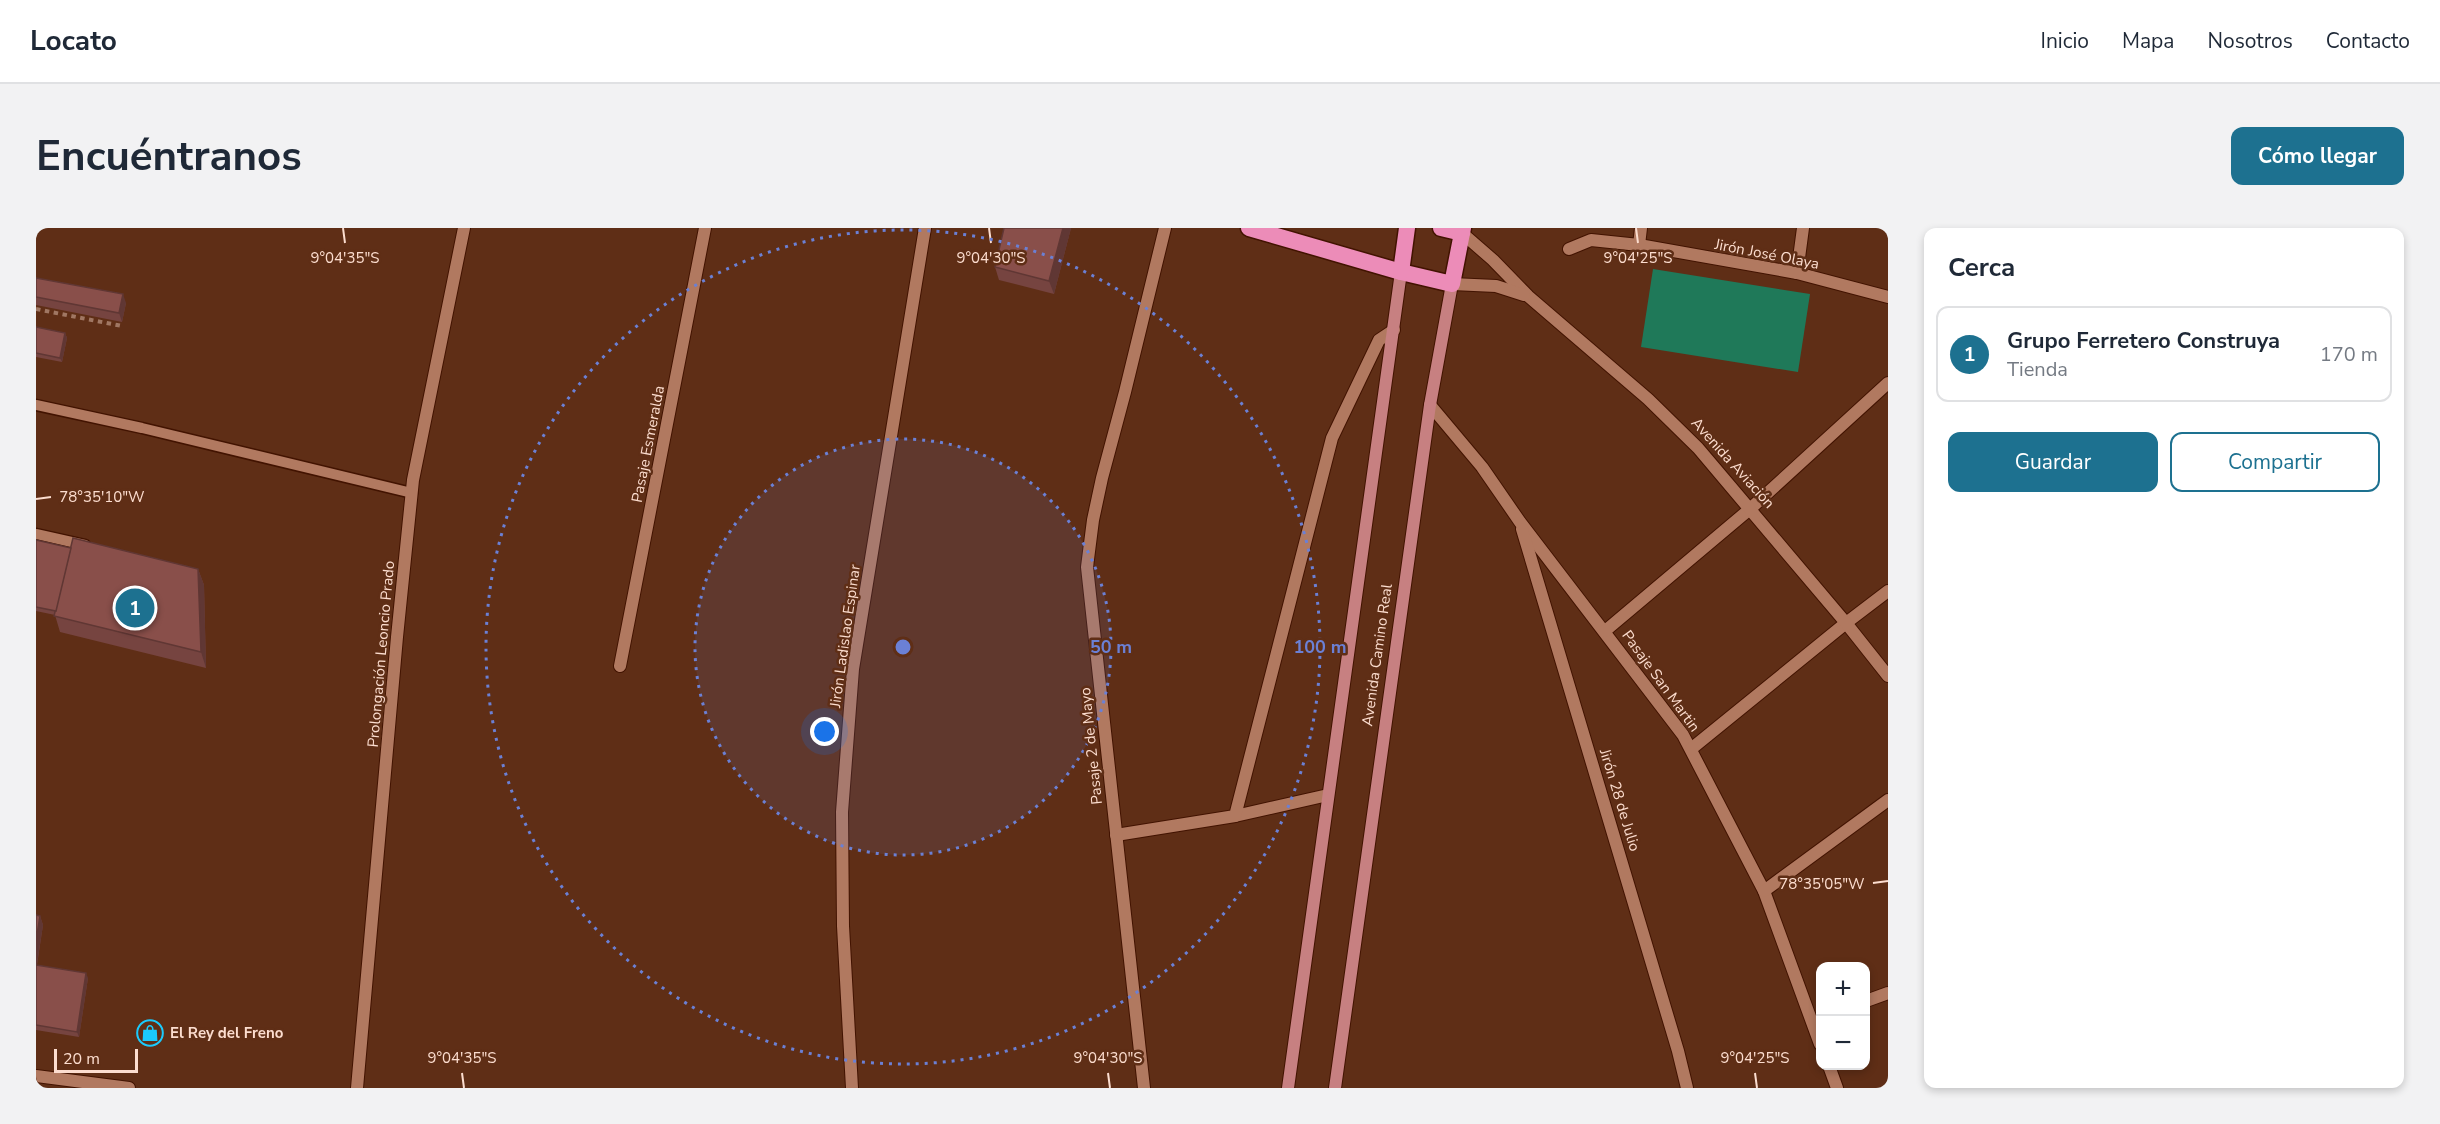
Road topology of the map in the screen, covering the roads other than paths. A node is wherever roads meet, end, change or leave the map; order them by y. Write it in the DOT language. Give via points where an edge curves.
graph roads {
  1 [pos="464,228"];
  2 [pos="705,228"];
  3 [pos="925,228"];
  4 [pos="1164,228"];
  5 [pos="1249,228"];
  6 [pos="1407,228"];
  7 [pos="1441,228"];
  8 [pos="1641,228"];
  9 [pos="1803,228"];
  10 [pos="1463,230"];
  11 [pos="1639,245"];
  12 [pos="1569,249"];
  13 [pos="1401,272"];
  14 [pos="1797,273"];
  15 [pos="1452,284"];
  16 [pos="1528,296"];
  17 [pos="1888,297"];
  18 [pos="1394,330"];
  19 [pos="1888,383"];
  20 [pos="36,405"];
  21 [pos="1430,405"];
  22 [pos="412,493"];
  23 [pos="1750,509"];
  24 [pos="1520,522"];
  25 [pos="36,534"];
  26 [pos="94,548"];
  27 [pos="1888,591"];
  28 [pos="1846,623"];
  29 [pos="1605,631"];
  30 [pos="620,666"];
  31 [pos="1888,676"];
  32 [pos="1691,749"];
  33 [pos="1328,795"];
  34 [pos="1888,800"];
  35 [pos="1235,816"];
  36 [pos="1116,835"];
  37 [pos="1764,891"];
  38 [pos="1888,993"];
  39 [pos="1870,1000"];
  40 [pos="1816,1021"];
  41 [pos="1830,1070"];
  42 [pos="36,1077"];
  43 [pos="129,1088"];
  44 [pos="357,1088"];
  45 [pos="852,1088"];
  46 [pos="1144,1088"];
  47 [pos="1288,1088"];
  48 [pos="1335,1088"];
  49 [pos="1687,1088"];
  50 [pos="1837,1088"];
  1 -- 22 [label="street, Prolongación Leoncio Prado"];
  2 -- 30 [label="street, Pasaje Esmeralda"];
  3 -- 45 [label="street, Jirón Ladislao Espinar" via="853,669 842,812 843,926"];
  4 -- 36 [label="street, Pasaje 2 de Mayo" via="1102,478 1087,567"];
  5 -- 13 [label="highway, Avenida Aviación"];
  6 -- 13 [label="highway, Avenida Camino Real"];
  7 -- 10 [label="highway, Avenida Aviación"];
  8 -- 11 [label="street"];
  9 -- 14 [label="street"];
  10 -- 15 [label="highway, Avenida Camino Real"];
  10 -- 16 [label="street, Avenida Aviación"];
  11 -- 12 [label="street, Jirón José Olaya" via="1591,240"];
  11 -- 14 [label="street, Jirón José Olaya"];
  13 -- 15 [label="highway, Avenida Aviación"];
  13 -- 18 [label="main road, Avenida Camino Real"];
  14 -- 17 [label="street, Jirón José Olaya"];
  15 -- 16 [label="street, Avenida Aviación" via="1496,286"];
  15 -- 21 [label="main road, Avenida Camino Real"];
  16 -- 23 [label="street, Avenida Aviación" via="1648,399 1698,448"];
  18 -- 33 [label="main road, Avenida Camino Real"];
  18 -- 35 [label="street" via="1379,340 1332,438"];
  19 -- 23 [label="street"];
  20 -- 22 [label="lane"];
  21 -- 24 [label="street, Pasaje San Martin" via="1482,467"];
  21 -- 48 [label="main road, Avenida Camino Real"];
  22 -- 44 [label="street, Prolongación Leoncio Prado"];
  23 -- 28 [label="street, Avenida Aviación"];
  23 -- 29 [label="street"];
  24 -- 29 [label="street, Pasaje San Martin"];
  24 -- 49 [label="street, Jirón 28 de Julio"];
  25 -- 26 [label="lane"];
  27 -- 28 [label="street"];
  28 -- 31 [label="street, Avenida Aviación"];
  28 -- 32 [label="street"];
  29 -- 32 [label="street, Pasaje San Martin"];
  32 -- 37 [label="street, Pasaje San Martin"];
  33 -- 35 [label="street"];
  33 -- 47 [label="main road, Avenida Camino Real"];
  34 -- 37 [label="street"];
  35 -- 36 [label="street"];
  36 -- 46 [label="street, Pasaje 2 de Mayo"];
  37 -- 40 [label="street, Pasaje San Martin"];
  38 -- 39 [label="street"];
  41 -- 50 [label="street"];
  42 -- 43 [label="street"];
}
